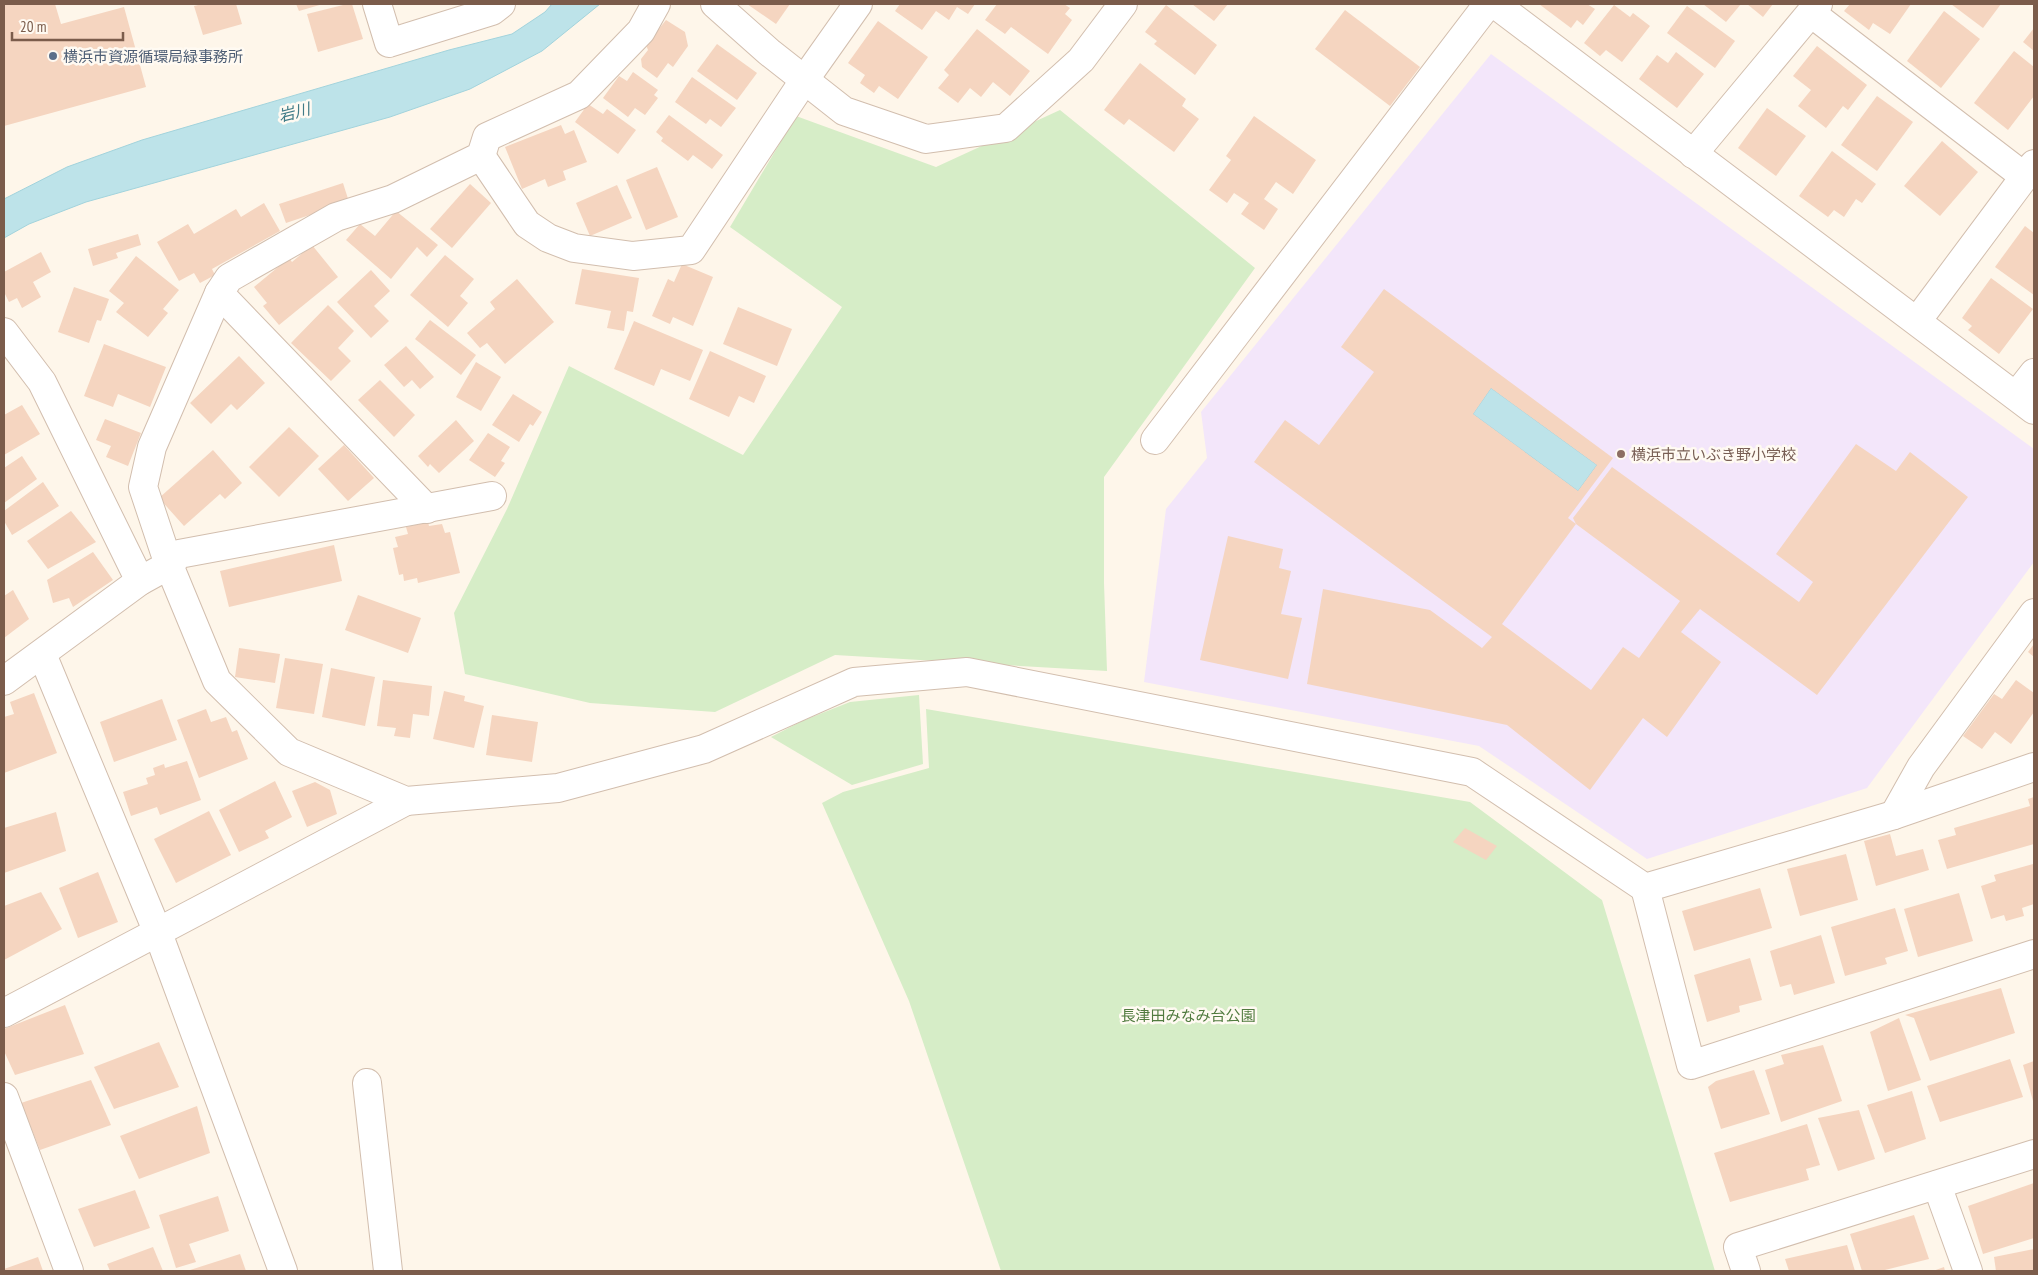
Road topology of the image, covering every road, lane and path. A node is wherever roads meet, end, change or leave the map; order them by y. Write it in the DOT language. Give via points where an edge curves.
graph roads {
  1 [pos="377,4"];
  2 [pos="501,4"];
  3 [pos="656,4"];
  4 [pos="715,4"];
  5 [pos="858,4"];
  6 [pos="1123,4"];
  7 [pos="1488,4"];
  8 [pos="1496,4"];
  9 [pos="1814,9"];
  10 [pos="805,79"];
  11 [pos="1693,154"];
  12 [pos="481,156"];
  13 [pos="2029,170"];
  14 [pos="218,293"];
  15 [pos="1917,321"];
  16 [pos="4,332"];
  17 [pos="2034,373"];
  18 [pos="2025,403"];
  19 [pos="1155,440"];
  20 [pos="492,496"];
  21 [pos="427,508"];
  22 [pos="169,565"];
  23 [pos="140,581"];
  24 [pos="2034,613"];
  25 [pos="42,654"];
  26 [pos="4,681"];
  27 [pos="2034,767"];
  28 [pos="406,801"];
  29 [pos="1894,815"];
  30 [pos="1645,888"];
  31 [pos="158,932"];
  32 [pos="2034,954"];
  33 [pos="4,1013"];
  34 [pos="367,1083"];
  35 [pos="4,1098"];
  36 [pos="2034,1154"];
  37 [pos="1937,1185"];
  38 [pos="69,1271"];
  39 [pos="283,1271"];
  40 [pos="388,1271"];
  41 [pos="1746,1271"];
  42 [pos="1968,1271"];
  1 -- 2 [label="street" via="389,43 492,11"];
  3 -- 12 [label="street" via="641,31 580,95 487,137"];
  4 -- 10 [label="street"];
  5 -- 10 [label="street"];
  6 -- 10 [label="street" via="1081,60 1006,128 926,139 844,111"];
  7 -- 19 [label="street"];
  8 -- 11 [label="street"];
  9 -- 11 [label="street"];
  9 -- 13 [label="street"];
  10 -- 12 [label="street" via="691,250 633,256 574,248 548,238 527,224"];
  11 -- 15 [label="street"];
  12 -- 14 [label="street" via="393,199 336,216 229,278"];
  13 -- 15 [label="street"];
  14 -- 21 [label="street"];
  14 -- 22 [label="street" via="152,447 143,487"];
  15 -- 18 [label="street"];
  16 -- 23 [label="street" via="42,382"];
  17 -- 18 [label="street"];
  20 -- 21 [label="street"];
  21 -- 22 [label="street" via="180,554"];
  22 -- 23 [label="street"];
  22 -- 28 [label="street" via="217,681 290,752"];
  23 -- 25 [label="street"];
  24 -- 29 [label="street" via="1921,767"];
  25 -- 26 [label="street"];
  25 -- 31 [label="street"];
  27 -- 29 [label="street"];
  28 -- 30 [label="street" via="558,788 704,749 854,682 967,672 1472,772"];
  28 -- 31 [label="street"];
  29 -- 30 [label="street"];
  30 -- 32 [label="street" via="1691,1065"];
  31 -- 33 [label="street"];
  31 -- 39 [label="street"];
  34 -- 40 [label="street"];
  35 -- 38 [label="street"];
  36 -- 37 [label="street"];
  37 -- 41 [label="street" via="1738,1247"];
  37 -- 42 [label="street"];
}
